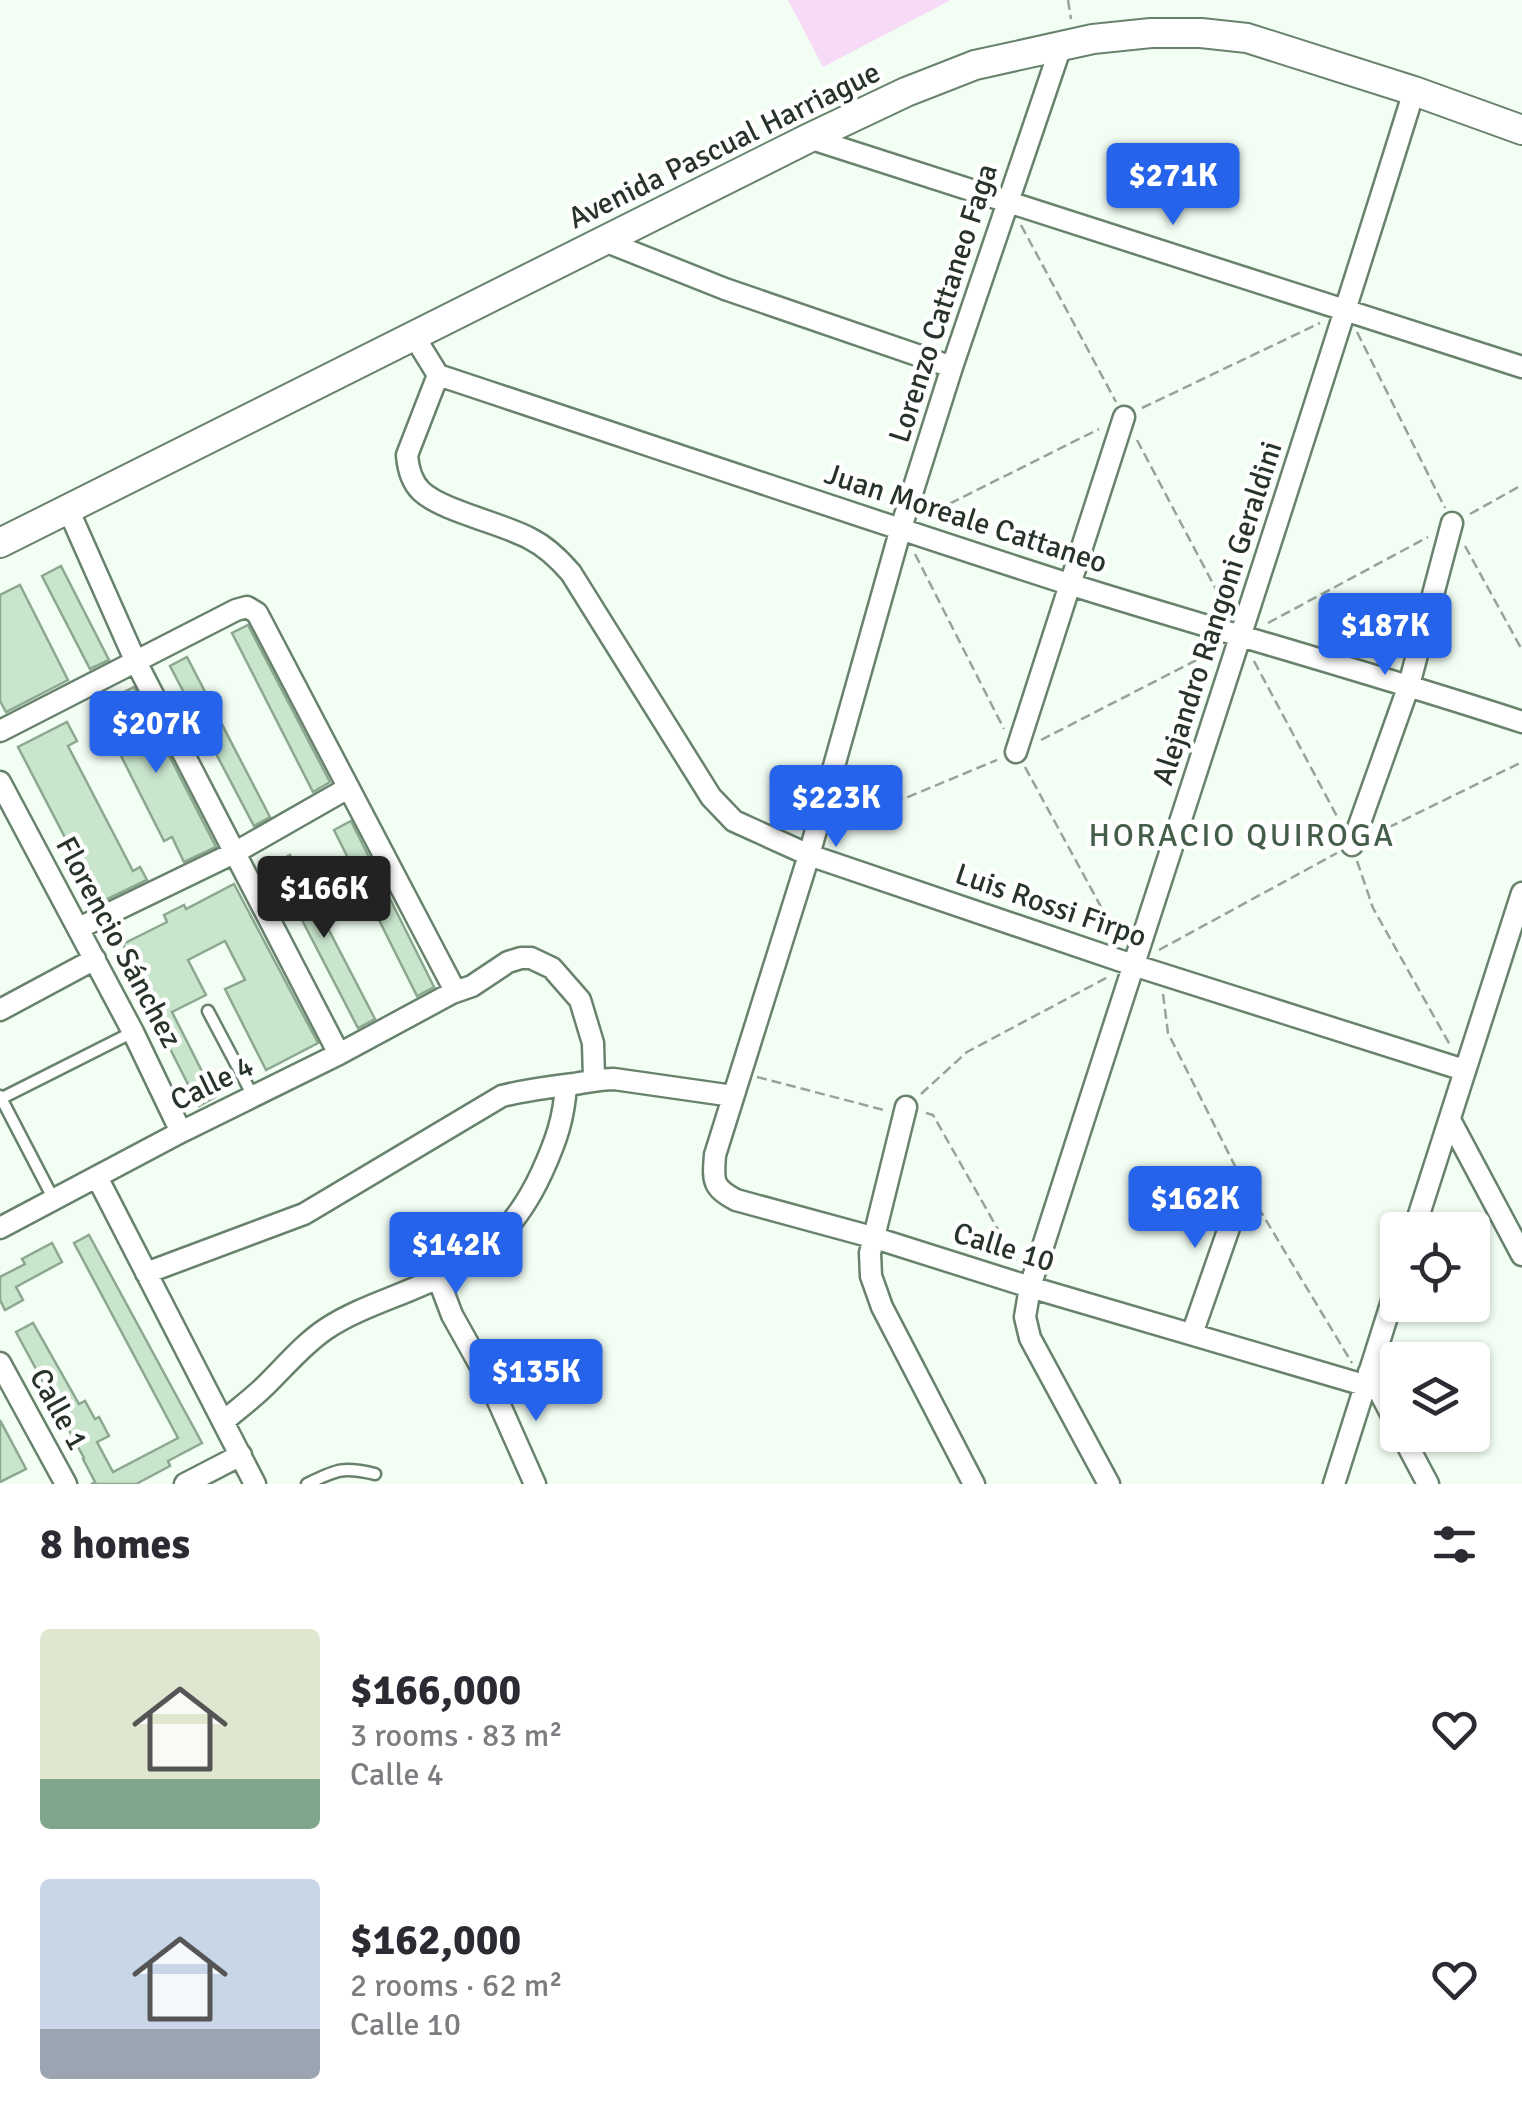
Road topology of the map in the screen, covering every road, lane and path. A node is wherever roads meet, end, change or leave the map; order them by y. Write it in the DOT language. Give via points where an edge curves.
graph roads {
  1 [pos="1062,46"];
  2 [pos="1414,91"];
  3 [pos="1522,130"];
  4 [pos="808,138"];
  5 [pos="1008,201"];
  6 [pos="602,240"];
  7 [pos="1346,310"];
  8 [pos="414,336"];
  9 [pos="952,367"];
  10 [pos="1522,367"];
  11 [pos="438,375"];
  12 [pos="1124,416"];
  13 [pos="1522,485"];
  14 [pos="68,509"];
  15 [pos="1452,523"];
  16 [pos="902,528"];
  17 [pos="0,543"];
  18 [pos="1070,584"];
  19 [pos="1242,637"];
  20 [pos="1522,650"];
  21 [pos="136,660"];
  22 [pos="1409,685"];
  23 [pos="1522,722"];
  24 [pos="0,731"];
  25 [pos="1016,752"];
  26 [pos="1522,762"];
  27 [pos="1,787"];
  28 [pos="348,788"];
  29 [pos="822,811"];
  30 [pos="1352,845"];
  31 [pos="236,852"];
  32 [pos="809,855"];
  33 [pos="1522,893"];
  34 [pos="78,928"];
  35 [pos="96,960"];
  36 [pos="1133,964"];
  37 [pos="1160,973"];
  38 [pos="452,993"];
  39 [pos="0,1010"];
  40 [pos="208,1011"];
  41 [pos="134,1032"];
  42 [pos="339,1054"];
  43 [pos="1464,1070"];
  44 [pos="740,1072"];
  45 [pos="594,1079"];
  46 [pos="566,1085"];
  47 [pos="253,1096"];
  48 [pos="733,1096"];
  49 [pos="0,1098"];
  50 [pos="906,1107"];
  51 [pos="1450,1120"];
  52 [pos="181,1132"];
  53 [pos="715,1155"];
  54 [pos="97,1177"];
  55 [pos="1244,1185"];
  56 [pos="54,1198"];
  57 [pos="1420,1212"];
  58 [pos="0,1228"];
  59 [pos="872,1237"];
  60 [pos="1522,1255"];
  61 [pos="146,1273"];
  62 [pos="438,1278"];
  63 [pos="1030,1287"];
  64 [pos="1385,1322"];
  65 [pos="1192,1334"];
  66 [pos="0,1363"];
  67 [pos="1366,1378"];
  68 [pos="1380,1399"];
  69 [pos="224,1422"];
  70 [pos="1411,1452"];
  71 [pos="241,1454"];
  72 [pos="374,1474"];
  73 [pos="528,1482"];
  74 [pos="66,1484"];
  75 [pos="185,1484"];
  76 [pos="256,1484"];
  77 [pos="307,1484"];
  78 [pos="974,1484"];
  79 [pos="1109,1484"];
  80 [pos="1334,1484"];
  81 [pos="1428,1484"];
  1 -- 2 [label="street, Avenida Pascual Harriague" via="1151,33 1248,38"];
  1 -- 4 [label="street, Avenida Pascual Harriague" via="975,65"];
  1 -- 5 [label="street, Lorenzo Cattaneo Faga"];
  2 -- 3 [label="street, Avenida Pascual Harriague"];
  2 -- 7 [label="street, Alejandro Rangoni Geraldini"];
  4 -- 5 [label="street"];
  4 -- 6 [label="street, Avenida Pascual Harriague"];
  5 -- 7 [label="street"];
  5 -- 9 [label="street, Lorenzo Cattaneo Faga"];
  5 -- 12 [label="path"];
  6 -- 8 [label="street, Avenida Pascual Harriague"];
  6 -- 9 [label="street"];
  7 -- 10 [label="street"];
  7 -- 19 [label="street, Alejandro Rangoni Geraldini"];
  8 -- 11 [label="street"];
  8 -- 14 [label="street, Avenida Pascual Harriague"];
  9 -- 16 [label="street, Lorenzo Cattaneo Faga"];
  11 -- 16 [label="street, Juan Moreale Cattaneo"];
  11 -- 32 [label="street, Luis Rossi Firpo" via="407,455 418,489 552,552 711,797 734,822"];
  12 -- 16 [label="path"];
  12 -- 18 [label="street"];
  12 -- 19 [label="path"];
  13 -- 15 [label="path"];
  14 -- 17 [label="street, Avenida Pascual Harriague"];
  14 -- 21 [label="street"];
  15 -- 19 [label="path"];
  15 -- 20 [label="path"];
  15 -- 22 [label="street"];
  16 -- 18 [label="street, Juan Moreale Cattaneo"];
  16 -- 25 [label="path"];
  16 -- 29 [label="street, Lorenzo Cattaneo Faga"];
  18 -- 19 [label="street, Juan Moreale Cattaneo"];
  18 -- 25 [label="street"];
  19 -- 22 [label="street, Juan Moreale Cattaneo"];
  19 -- 25 [label="path"];
  19 -- 30 [label="path"];
  19 -- 36 [label="street, Alejandro Rangoni Geraldini"];
  21 -- 24 [label="street"];
  21 -- 28 [label="street" via="248,606"];
  21 -- 31 [label="street"];
  22 -- 23 [label="street, Juan Moreale Cattaneo"];
  22 -- 30 [label="street"];
  25 -- 29 [label="path" via="855,819"];
  25 -- 36 [label="path"];
  26 -- 30 [label="path"];
  27 -- 34 [label="street, Florencio Sánchez"];
  28 -- 31 [label="street"];
  28 -- 38 [label="street"];
  29 -- 32 [label="street, Lorenzo Cattaneo Faga"];
  30 -- 36 [label="path"];
  30 -- 43 [label="path" via="1373,908"];
  31 -- 34 [label="street"];
  31 -- 42 [label="street"];
  32 -- 36 [label="street, Luis Rossi Firpo"];
  32 -- 44 [label="street, Lorenzo Cattaneo Faga"];
  33 -- 43 [label="street"];
  34 -- 35 [label="street, Florencio Sánchez"];
  35 -- 39 [label="street"];
  35 -- 41 [label="street, Florencio Sánchez"];
  36 -- 37 [label="street, Luis Rossi Firpo"];
  36 -- 50 [label="path" via="967,1052"];
  36 -- 63 [label="street, Alejandro Rangoni Geraldini"];
  37 -- 43 [label="street, Luis Rossi Firpo"];
  37 -- 55 [label="path" via="1168,1033"];
  38 -- 42 [label="street, Calle 4"];
  38 -- 45 [label="street, Calle 4" via="508,962 541,961 580,1000"];
  40 -- 47 [label="lane"];
  41 -- 49 [label="lane"];
  41 -- 52 [label="street, Florencio Sánchez"];
  42 -- 47 [label="street, Calle 4"];
  43 -- 51 [label="street"];
  44 -- 48 [label="street, Lorenzo Cattaneo Faga"];
  44 -- 50 [label="path" via="885,1110"];
  45 -- 46 [label="street"];
  45 -- 48 [label="street"];
  46 -- 61 [label="street" via="502,1096 304,1214"];
  46 -- 62 [label="street" via="559,1135 528,1203 477,1257"];
  47 -- 52 [label="street, Calle 4"];
  48 -- 53 [label="street, Lorenzo Cattaneo Faga"];
  49 -- 56 [label="lane"];
  50 -- 59 [label="street"];
  50 -- 63 [label="path" via="933,1115"];
  51 -- 57 [label="street"];
  51 -- 60 [label="street"];
  52 -- 54 [label="street, Calle 4"];
  53 -- 59 [label="street, Calle 10" via="719,1190 736,1200"];
  54 -- 56 [label="street, Calle 4"];
  54 -- 61 [label="street"];
  55 -- 65 [label="street"];
  55 -- 67 [label="path"];
  56 -- 58 [label="street, Calle 4"];
  59 -- 63 [label="street, Calle 10"];
  59 -- 78 [label="street" via="871,1276 882,1306"];
  61 -- 69 [label="street"];
  62 -- 69 [label="street" via="328,1327"];
  62 -- 73 [label="street"];
  63 -- 65 [label="street, Calle 10"];
  63 -- 79 [label="street, Alejandro Rangoni Geraldini" via="1030,1338"];
  64 -- 67 [label="street"];
  65 -- 67 [label="street, Calle 10"];
  66 -- 74 [label="street, Calle 1"];
  67 -- 68 [label="street"];
  67 -- 80 [label="street"];
  69 -- 71 [label="street"];
  70 -- 81 [label="street"];
  71 -- 75 [label="street"];
  71 -- 76 [label="street"];
  72 -- 77 [label="lane" via="338,1469"];
}
